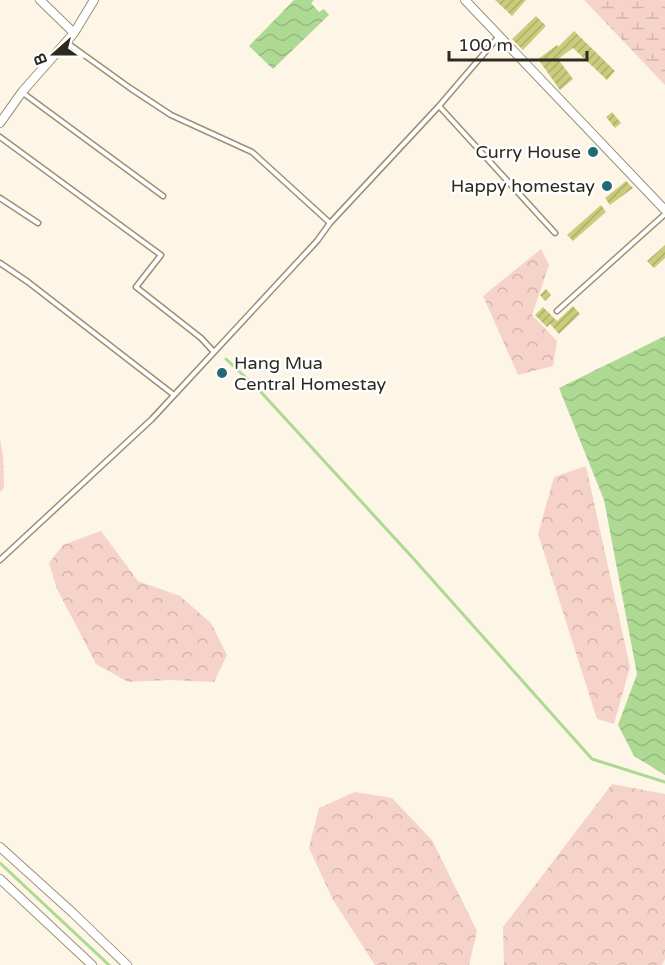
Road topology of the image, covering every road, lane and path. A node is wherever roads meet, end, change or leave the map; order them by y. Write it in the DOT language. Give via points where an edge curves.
graph roads {
  1 [pos="40,0"];
  2 [pos="94,0"];
  3 [pos="465,0"];
  4 [pos="74,33"];
  5 [pos="500,35"];
  6 [pos="65,41"];
  7 [pos="22,92"];
  8 [pos="440,106"];
  9 [pos="0,123"];
  10 [pos="0,137"];
  11 [pos="163,196"];
  12 [pos="0,198"];
  13 [pos="665,212"];
  14 [pos="39,223"];
  15 [pos="330,223"];
  16 [pos="555,233"];
  17 [pos="0,263"];
  18 [pos="557,311"];
  19 [pos="214,352"];
  20 [pos="174,395"];
  21 [pos="0,560"];
  22 [pos="0,847"];
  23 [pos="0,879"];
  24 [pos="92,965"];
  25 [pos="127,965"];
  1 -- 4 [label="street"];
  2 -- 4 [label="street"];
  3 -- 5 [label="street"];
  4 -- 6 [label="street"];
  5 -- 8 [label="lane"];
  5 -- 13 [label="street"];
  6 -- 7 [label="street"];
  6 -- 15 [label="lane" via="171,115 252,152"];
  7 -- 9 [label="street"];
  7 -- 11 [label="lane"];
  8 -- 15 [label="lane"];
  8 -- 16 [label="lane"];
  10 -- 19 [label="lane" via="161,255 136,287"];
  12 -- 14 [label="lane"];
  13 -- 18 [label="lane"];
  15 -- 19 [label="lane"];
  17 -- 20 [label="lane"];
  19 -- 20 [label="lane"];
  20 -- 21 [label="lane"];
  22 -- 25 [label="street"];
  23 -- 24 [label="street"];
}
